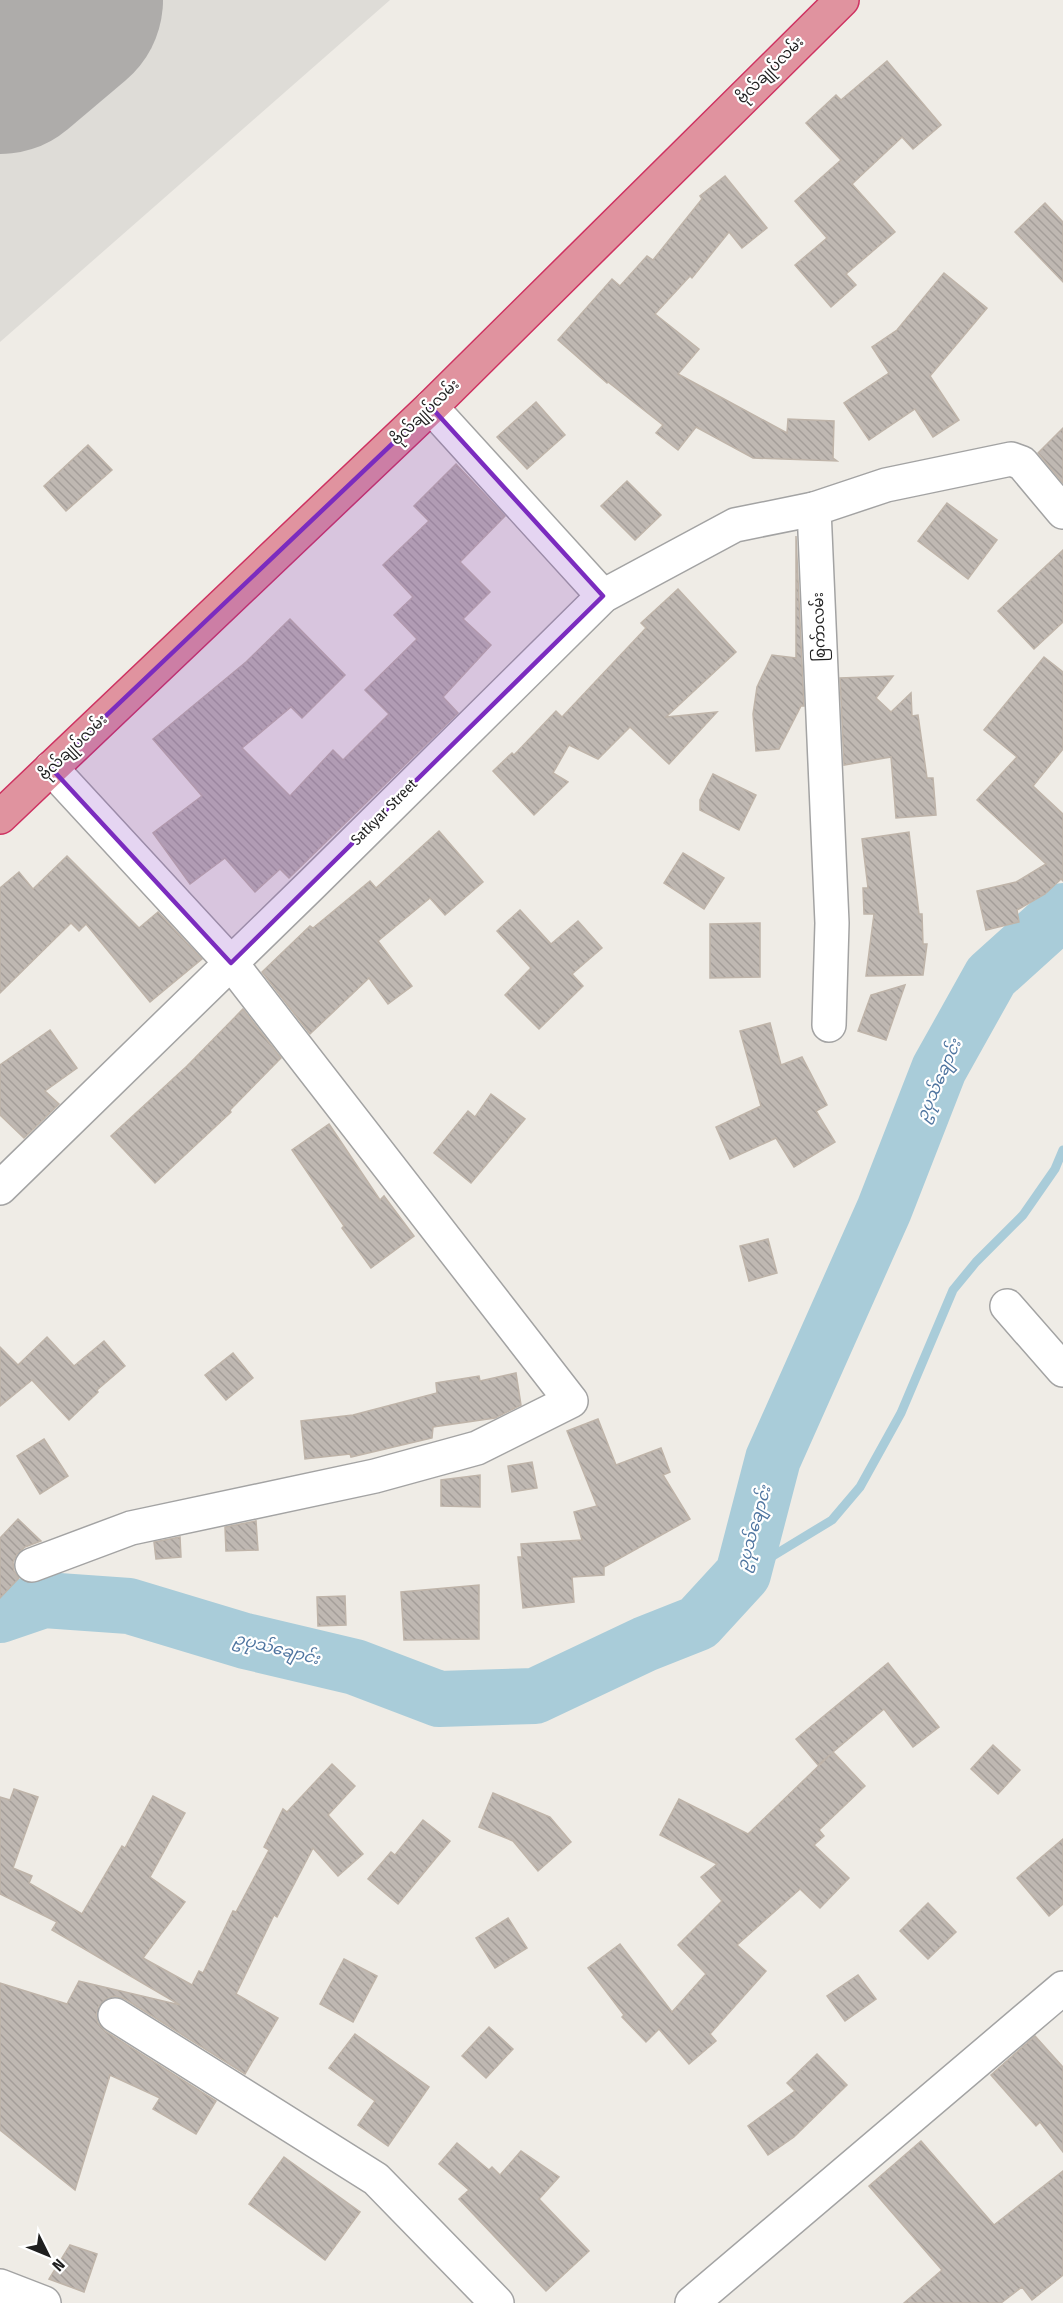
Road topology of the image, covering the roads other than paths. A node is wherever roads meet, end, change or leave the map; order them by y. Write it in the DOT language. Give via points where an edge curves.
graph roads {
  1 [pos="842,0"];
  2 [pos="431,407"];
  3 [pos="814,509"];
  4 [pos="1063,512"];
  5 [pos="603,596"];
  6 [pos="51,768"];
  7 [pos="0,817"];
  8 [pos="231,963"];
  9 [pos="828,1025"];
  10 [pos="0,1188"];
  11 [pos="1007,1306"];
  12 [pos="1063,1370"];
  13 [pos="32,1565"];
  14 [pos="1063,1988"];
  15 [pos="115,2015"];
  16 [pos="0,2286"];
  17 [pos="44,2303"];
  18 [pos="497,2303"];
  19 [pos="692,2303"];
  1 -- 2 [label="highway, ဗိုလ်ချုပ်လမ်း"];
  2 -- 5 [label="street"];
  2 -- 6 [label="highway, ဗိုလ်ချုပ်လမ်း"];
  3 -- 4 [label="street" via="886,485 1011,459 1022,463"];
  3 -- 5 [label="street, Satkyar Street" via="735,525"];
  3 -- 9 [label="street, စြက်ာလမ်း" via="831,923"];
  5 -- 8 [label="street, Satkyar Street"];
  6 -- 7 [label="highway, ဗိုလ်ချုပ်လမ်း"];
  6 -- 8 [label="street"];
  8 -- 10 [label="street, Satkyar Street"];
  8 -- 13 [label="street" via="571,1401 477,1448 375,1476 131,1528"];
  11 -- 12 [label="street"];
  14 -- 19 [label="street"];
  15 -- 18 [label="street" via="376,2179"];
  16 -- 17 [label="street"];
}
